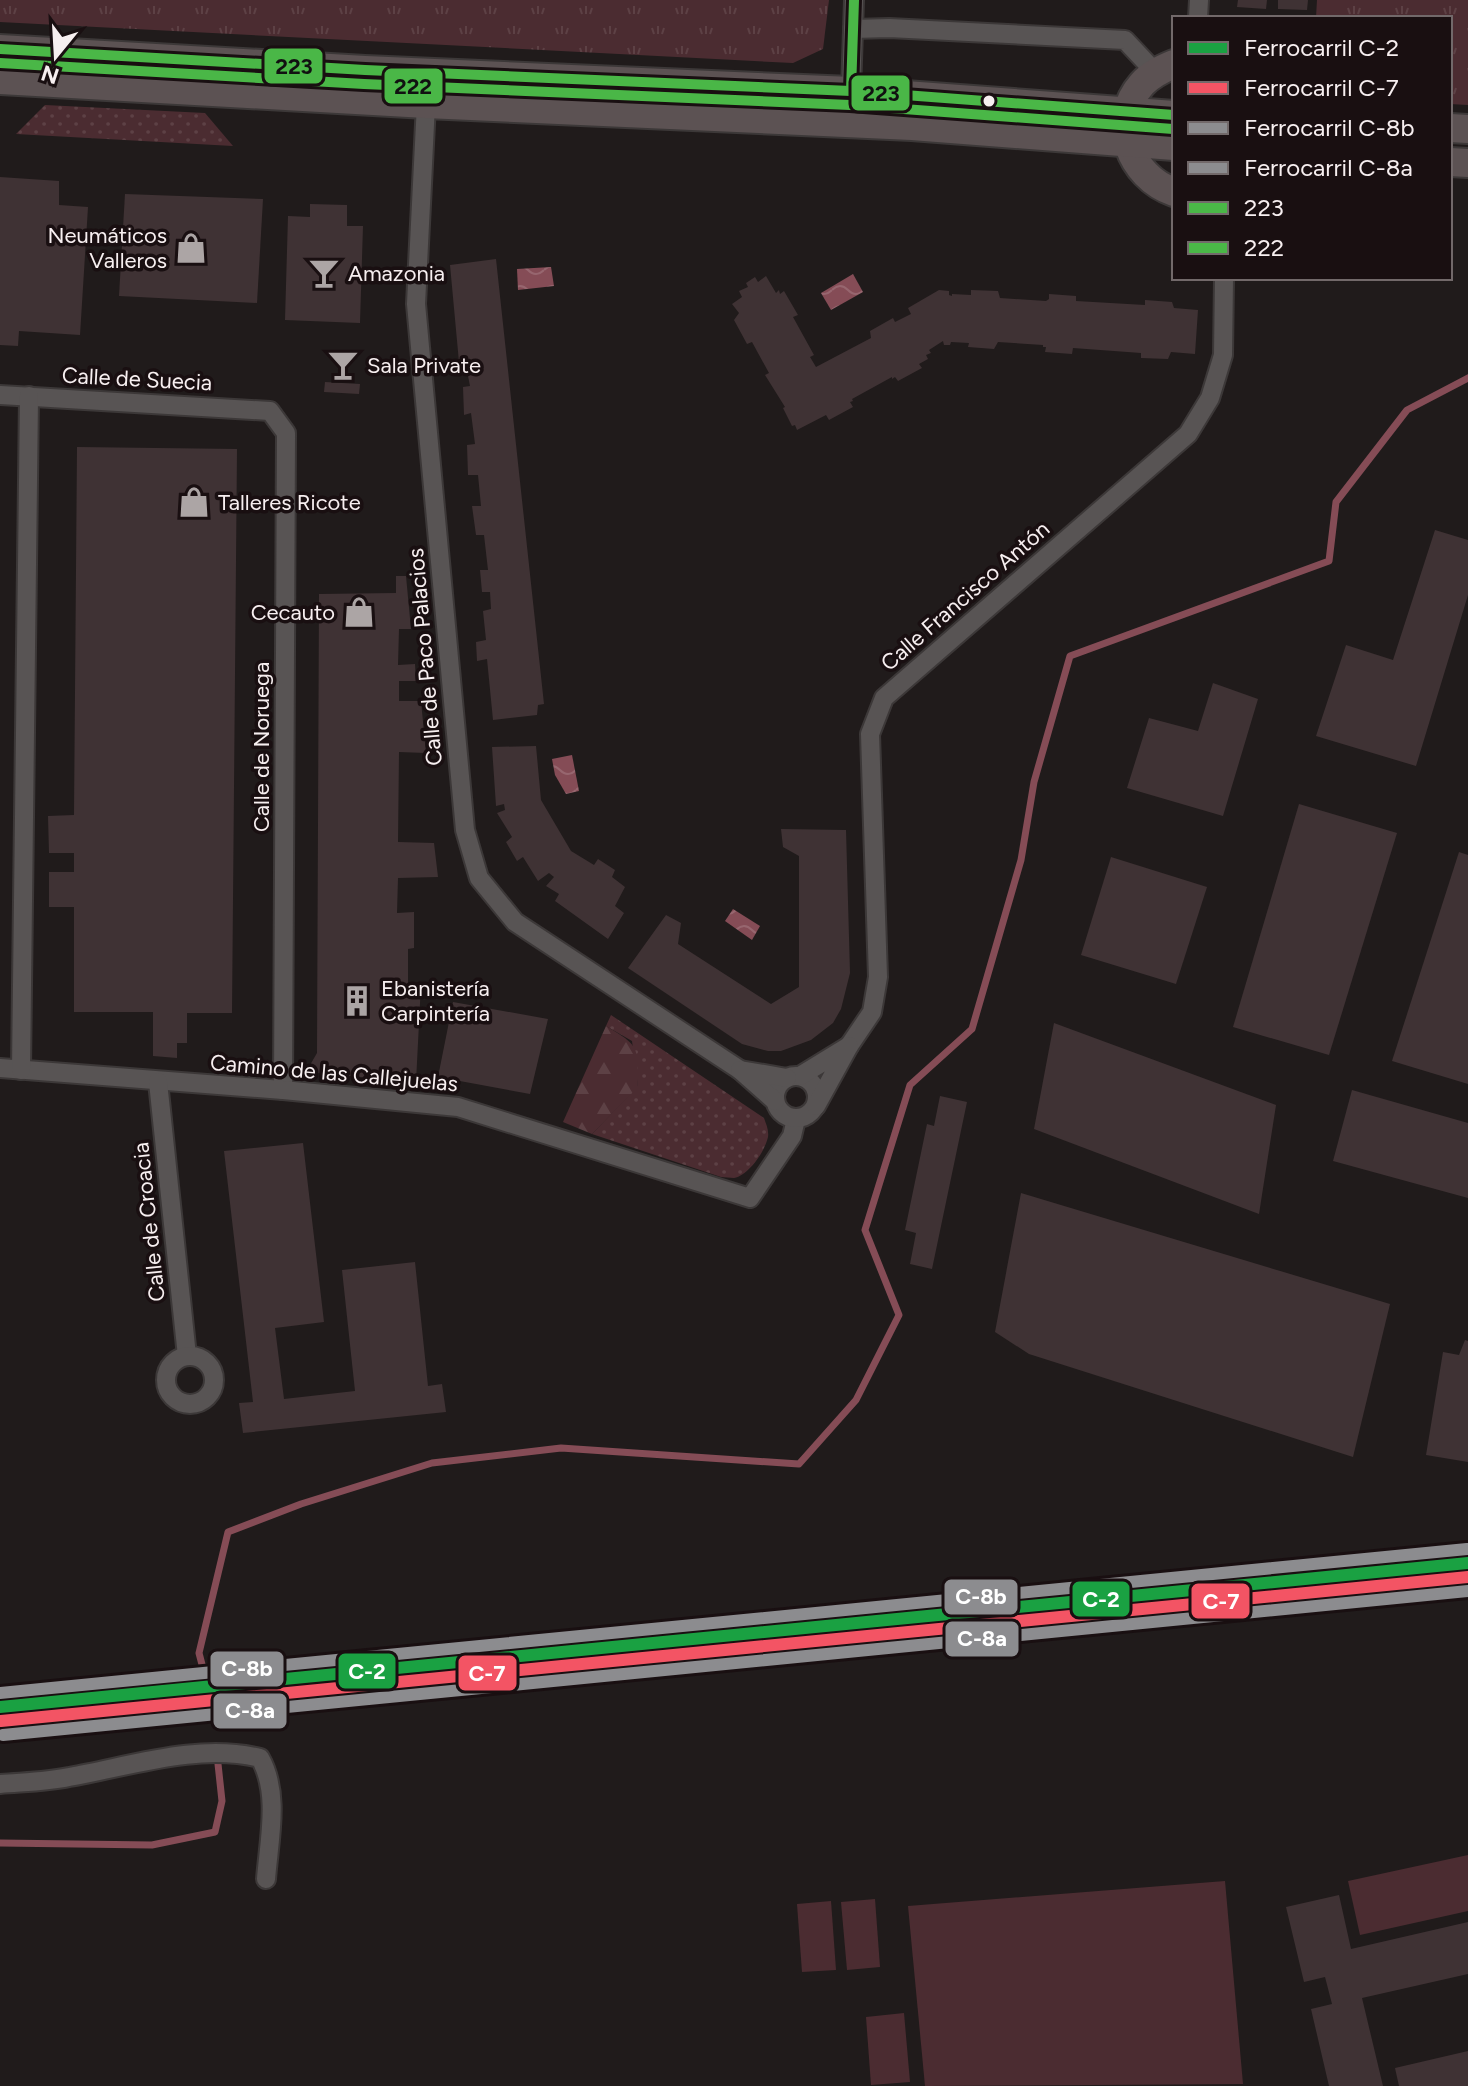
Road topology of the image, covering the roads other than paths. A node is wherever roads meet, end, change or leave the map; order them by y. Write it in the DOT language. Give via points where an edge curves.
graph roads {
  1 [pos="854,0"];
  2 [pos="853,29"];
  3 [pos="0,49"];
  4 [pos="1165,68"];
  5 [pos="0,80"];
  6 [pos="851,91"];
  7 [pos="426,104"];
  8 [pos="1128,112"];
  9 [pos="1172,115"];
  10 [pos="912,126"];
  11 [pos="1127,143"];
  12 [pos="1172,146"];
  13 [pos="1172,191"];
  14 [pos="1224,280"];
  15 [pos="0,395"];
  16 [pos="29,396"];
  17 [pos="270,411"];
  18 [pos="849,1046"];
  19 [pos="0,1068"];
  20 [pos="21,1070"];
  21 [pos="740,1070"];
  22 [pos="794,1077"];
  23 [pos="158,1082"];
  24 [pos="283,1090"];
  25 [pos="775,1101"];
  26 [pos="815,1108"];
  27 [pos="796,1119"];
  28 [pos="187,1356"];
  29 [pos="0,1784"];
  30 [pos="266,1879"];
  1 -- 2 [label="street"];
  2 -- 4 [label="street" via="1125,40"];
  2 -- 6 [label="street"];
  3 -- 6 [label="main road"];
  4 -- 8 [label="main road" via="1140,87"];
  5 -- 7 [label="main road"];
  6 -- 8 [label="main road"];
  6 -- 10 [label="street"];
  7 -- 10 [label="main road"];
  7 -- 21 [label="street, Calle de Paco Palacios" via="416,304 465,830 479,878 515,922"];
  8 -- 9 [label="main road"];
  8 -- 11 [label="main road"];
  10 -- 11 [label="main road"];
  11 -- 12 [label="main road"];
  11 -- 13 [label="main road" via="1151,181"];
  14 -- 18 [label="street, Calle Francisco Antón" via="1223,355 1210,398 1188,434 884,698 870,734 878,977 872,1012"];
  15 -- 16 [label="street, Calle de Suecia"];
  16 -- 17 [label="street, Calle de Suecia"];
  16 -- 20 [label="street"];
  17 -- 24 [label="street, Calle de Noruega" via="286,433"];
  18 -- 22 [label="street"];
  18 -- 26 [label="street, Calle Francisco Antón"];
  19 -- 20 [label="street, Camino de las Callejuelas"];
  20 -- 23 [label="street, Camino de las Callejuelas"];
  21 -- 22 [label="street"];
  21 -- 25 [label="street, Calle de Paco Palacios"];
  22 -- 25 [label="street" via="777,1087"];
  22 -- 26 [label="street" via="807,1078 816,1089"];
  23 -- 24 [label="street, Camino de las Callejuelas"];
  23 -- 28 [label="street, Calle de Croacia"];
  24 -- 27 [label="street, Camino de las Callejuelas" via="458,1107 750,1198 792,1136"];
  25 -- 27 [label="street" via="785,1116"];
  26 -- 27 [label="street"];
  29 -- 30 [label="street" via="64,1778 184,1755 233,1751 260,1758 268,1772 271,1800"];
}
